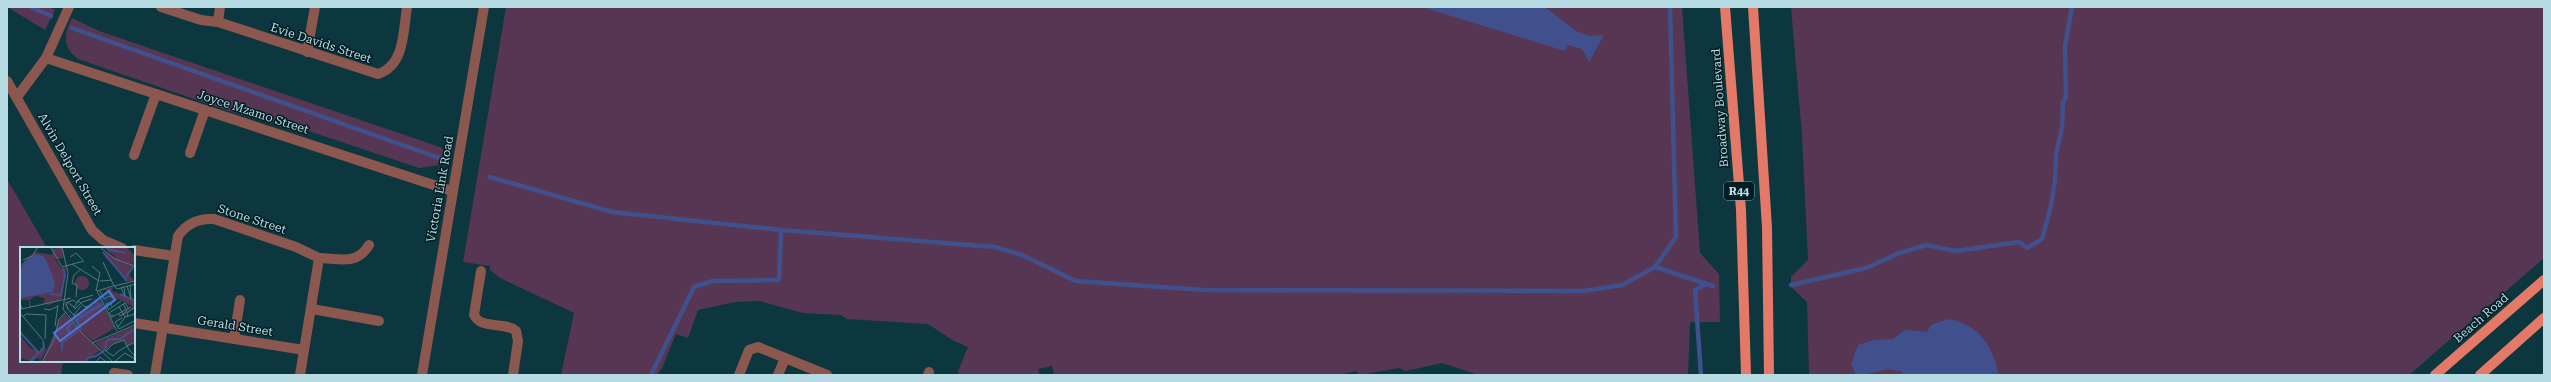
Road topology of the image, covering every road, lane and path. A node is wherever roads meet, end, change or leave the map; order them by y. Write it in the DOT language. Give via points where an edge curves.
graph roads {
  1 [pos="69,7"];
  2 [pos="161,7"];
  3 [pos="220,7"];
  4 [pos="315,7"];
  5 [pos="407,7"];
  6 [pos="484,7"];
  7 [pos="1725,7"];
  8 [pos="1753,7"];
  9 [pos="218,22"];
  10 [pos="307,52"];
  11 [pos="46,58"];
  12 [pos="7,81"];
  13 [pos="156,94"];
  14 [pos="17,97"];
  15 [pos="205,110"];
  16 [pos="190,153"];
  17 [pos="134,155"];
  18 [pos="452,191"];
  19 [pos="369,245"];
  20 [pos="120,247"];
  21 [pos="135,250"];
  22 [pos="174,256"];
  23 [pos="319,258"];
  24 [pos="481,271"];
  25 [pos="2544,280"];
  26 [pos="240,300"];
  27 [pos="312,309"];
  28 [pos="2544,318"];
  29 [pos="379,321"];
  30 [pos="135,323"];
  31 [pos="163,327"];
  32 [pos="234,339"];
  33 [pos="304,350"];
  34 [pos="785,358"];
  35 [pos="114,373"];
  36 [pos="128,375"];
  37 [pos="155,375"];
  38 [pos="300,375"];
  39 [pos="422,375"];
  40 [pos="513,375"];
  41 [pos="739,375"];
  42 [pos="778,375"];
  43 [pos="828,375"];
  44 [pos="1746,375"];
  45 [pos="1769,375"];
  46 [pos="2435,375"];
  47 [pos="2480,375"];
  1 -- 11 [label="street"];
  2 -- 9 [label="street, Evie Davids Street" via="201,20"];
  3 -- 9 [label="street"];
  4 -- 10 [label="street"];
  5 -- 10 [label="street, Evie Davids Street" via="397,62 388,71 378,74 366,72"];
  6 -- 18 [label="street, Victoria Link Road"];
  7 -- 44 [label="main road, Broadway Boulevard / R44" via="1741,210"];
  8 -- 45 [label="main road, R44" via="1766,228"];
  9 -- 10 [label="street, Evie Davids Street"];
  11 -- 13 [label="street, Joyce Mzamo Street"];
  11 -- 14 [label="street"];
  12 -- 14 [label="street, Alvin Delport Street"];
  13 -- 15 [label="street, Joyce Mzamo Street"];
  13 -- 17 [label="street"];
  14 -- 20 [label="street, Alvin Delport Street" via="92,230 103,240"];
  15 -- 16 [label="street"];
  15 -- 18 [label="street, Joyce Mzamo Street"];
  18 -- 39 [label="street, Victoria Link Road"];
  19 -- 23 [label="street" via="364,254 354,259"];
  21 -- 22 [label="street"];
  22 -- 23 [label="street, Stone Street" via="181,232 192,223 206,218 296,247"];
  22 -- 31 [label="street, Stone Street"];
  23 -- 27 [label="street"];
  24 -- 40 [label="street" via="474,315 481,322 509,326 516,331 518,341"];
  25 -- 46 [label="main road, Beach Road"];
  26 -- 32 [label="street"];
  27 -- 29 [label="street"];
  27 -- 33 [label="street"];
  28 -- 47 [label="main road"];
  30 -- 31 [label="street, Gerald Street"];
  31 -- 32 [label="street, Gerald Street"];
  31 -- 37 [label="street, Stone Street"];
  32 -- 33 [label="street, Gerald Street"];
  33 -- 38 [label="street"];
  34 -- 41 [label="street" via="758,347 752,348"];
  34 -- 42 [label="street"];
  34 -- 43 [label="street"];
  35 -- 36 [label="street"];
}
